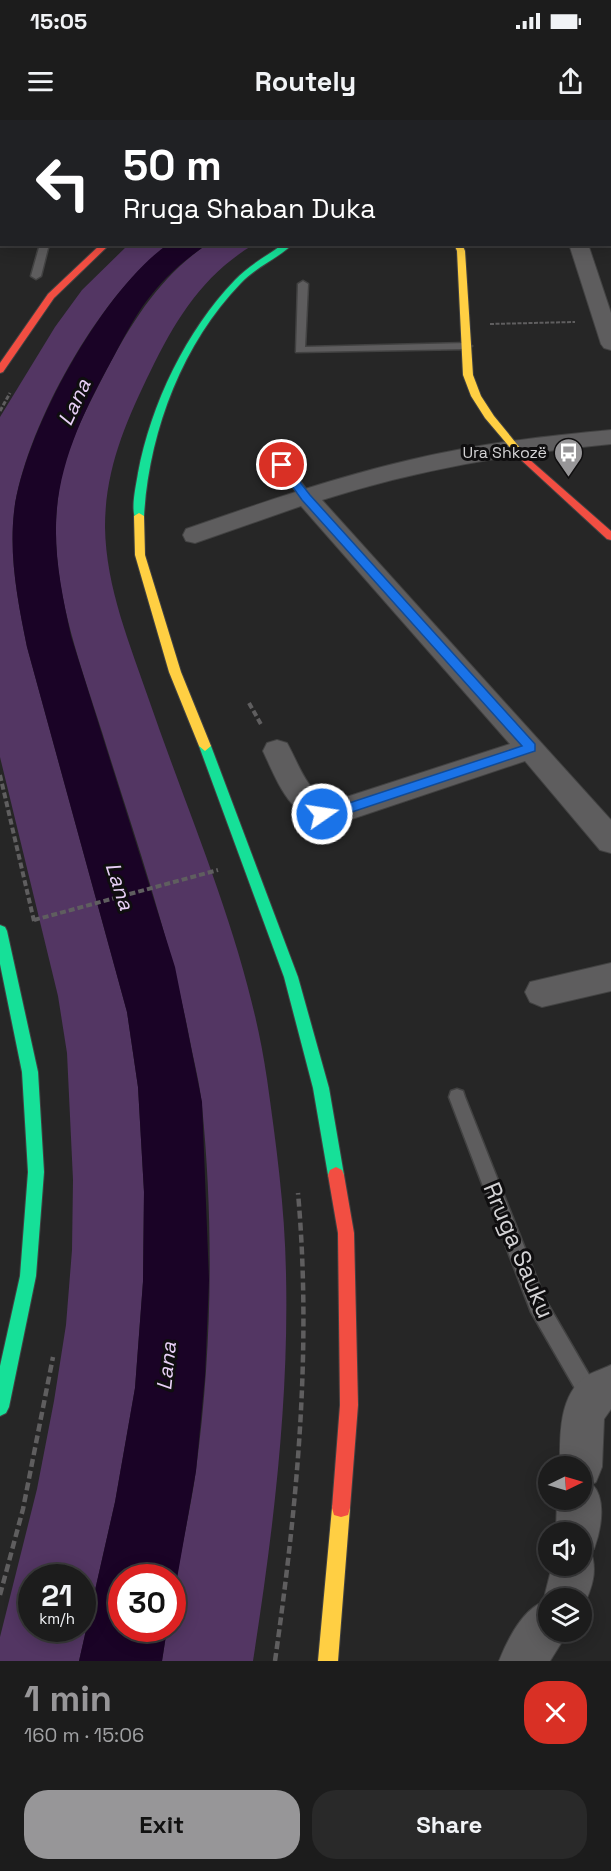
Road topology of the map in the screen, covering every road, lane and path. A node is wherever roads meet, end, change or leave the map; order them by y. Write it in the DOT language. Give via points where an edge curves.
graph roads {
  1 [pos="361,120"];
  2 [pos="375,120"];
  3 [pos="44,246"];
  4 [pos="104,246"];
  5 [pos="286,246"];
  6 [pos="459,246"];
  7 [pos="579,246"];
  8 [pos="36,276"];
  9 [pos="303,284"];
  10 [pos="603,321"];
  11 [pos="485,324"];
  12 [pos="611,344"];
  13 [pos="467,346"];
  14 [pos="0,370"];
  15 [pos="611,437"];
  16 [pos="515,447"];
  17 [pos="270,448"];
  18 [pos="306,497"];
  19 [pos="195,535"];
  20 [pos="611,537"];
  21 [pos="531,747"];
  22 [pos="277,751"];
  23 [pos="611,842"];
  24 [pos="214,871"];
  25 [pos="34,920"];
  26 [pos="0,931"];
  27 [pos="611,977"];
  28 [pos="542,992"];
  29 [pos="9,1013"];
  30 [pos="457,1097"];
  31 [pos="298,1189"];
  32 [pos="601,1391"];
  33 [pos="0,1407"];
  34 [pos="581,1456"];
  35 [pos="538,1638"];
  36 [pos="275,1661"];
  37 [pos="328,1661"];
  38 [pos="522,1661"];
  1 -- 2 [label="main road"];
  3 -- 8 [label="lane"];
  4 -- 14 [label="main road" via="51,296"];
  5 -- 37 [label="main road" via="235,284 204,325 175,377 147,450 139,505 140,555 175,672 291,977 321,1088 346,1233 349,1404"];
  6 -- 13 [label="main road"];
  7 -- 10 [label="street"];
  9 -- 13 [label="lane" via="300,350"];
  10 -- 11 [label="path"];
  10 -- 12 [label="street"];
  13 -- 16 [label="main road" via="473,393 490,422"];
  15 -- 16 [label="street"];
  16 -- 18 [label="street" via="392,473"];
  16 -- 20 [label="main road"];
  17 -- 18 [label="lane"];
  18 -- 19 [label="street"];
  18 -- 21 [label="street"];
  21 -- 22 [label="street" via="322,814 308,806"];
  21 -- 23 [label="street"];
  24 -- 25 [label="path"];
  26 -- 29 [label="main road"];
  27 -- 28 [label="street"];
  29 -- 33 [label="main road" via="30,1072 36,1172 28,1276"];
  30 -- 32 [label="lane, Rruga Sauku" via="538,1305"];
  31 -- 36 [label="path" via="303,1234 305,1371 296,1513"];
  32 -- 34 [label="street, Rruga Sauku" via="583,1415"];
  35 -- 38 [label="street"];
}
